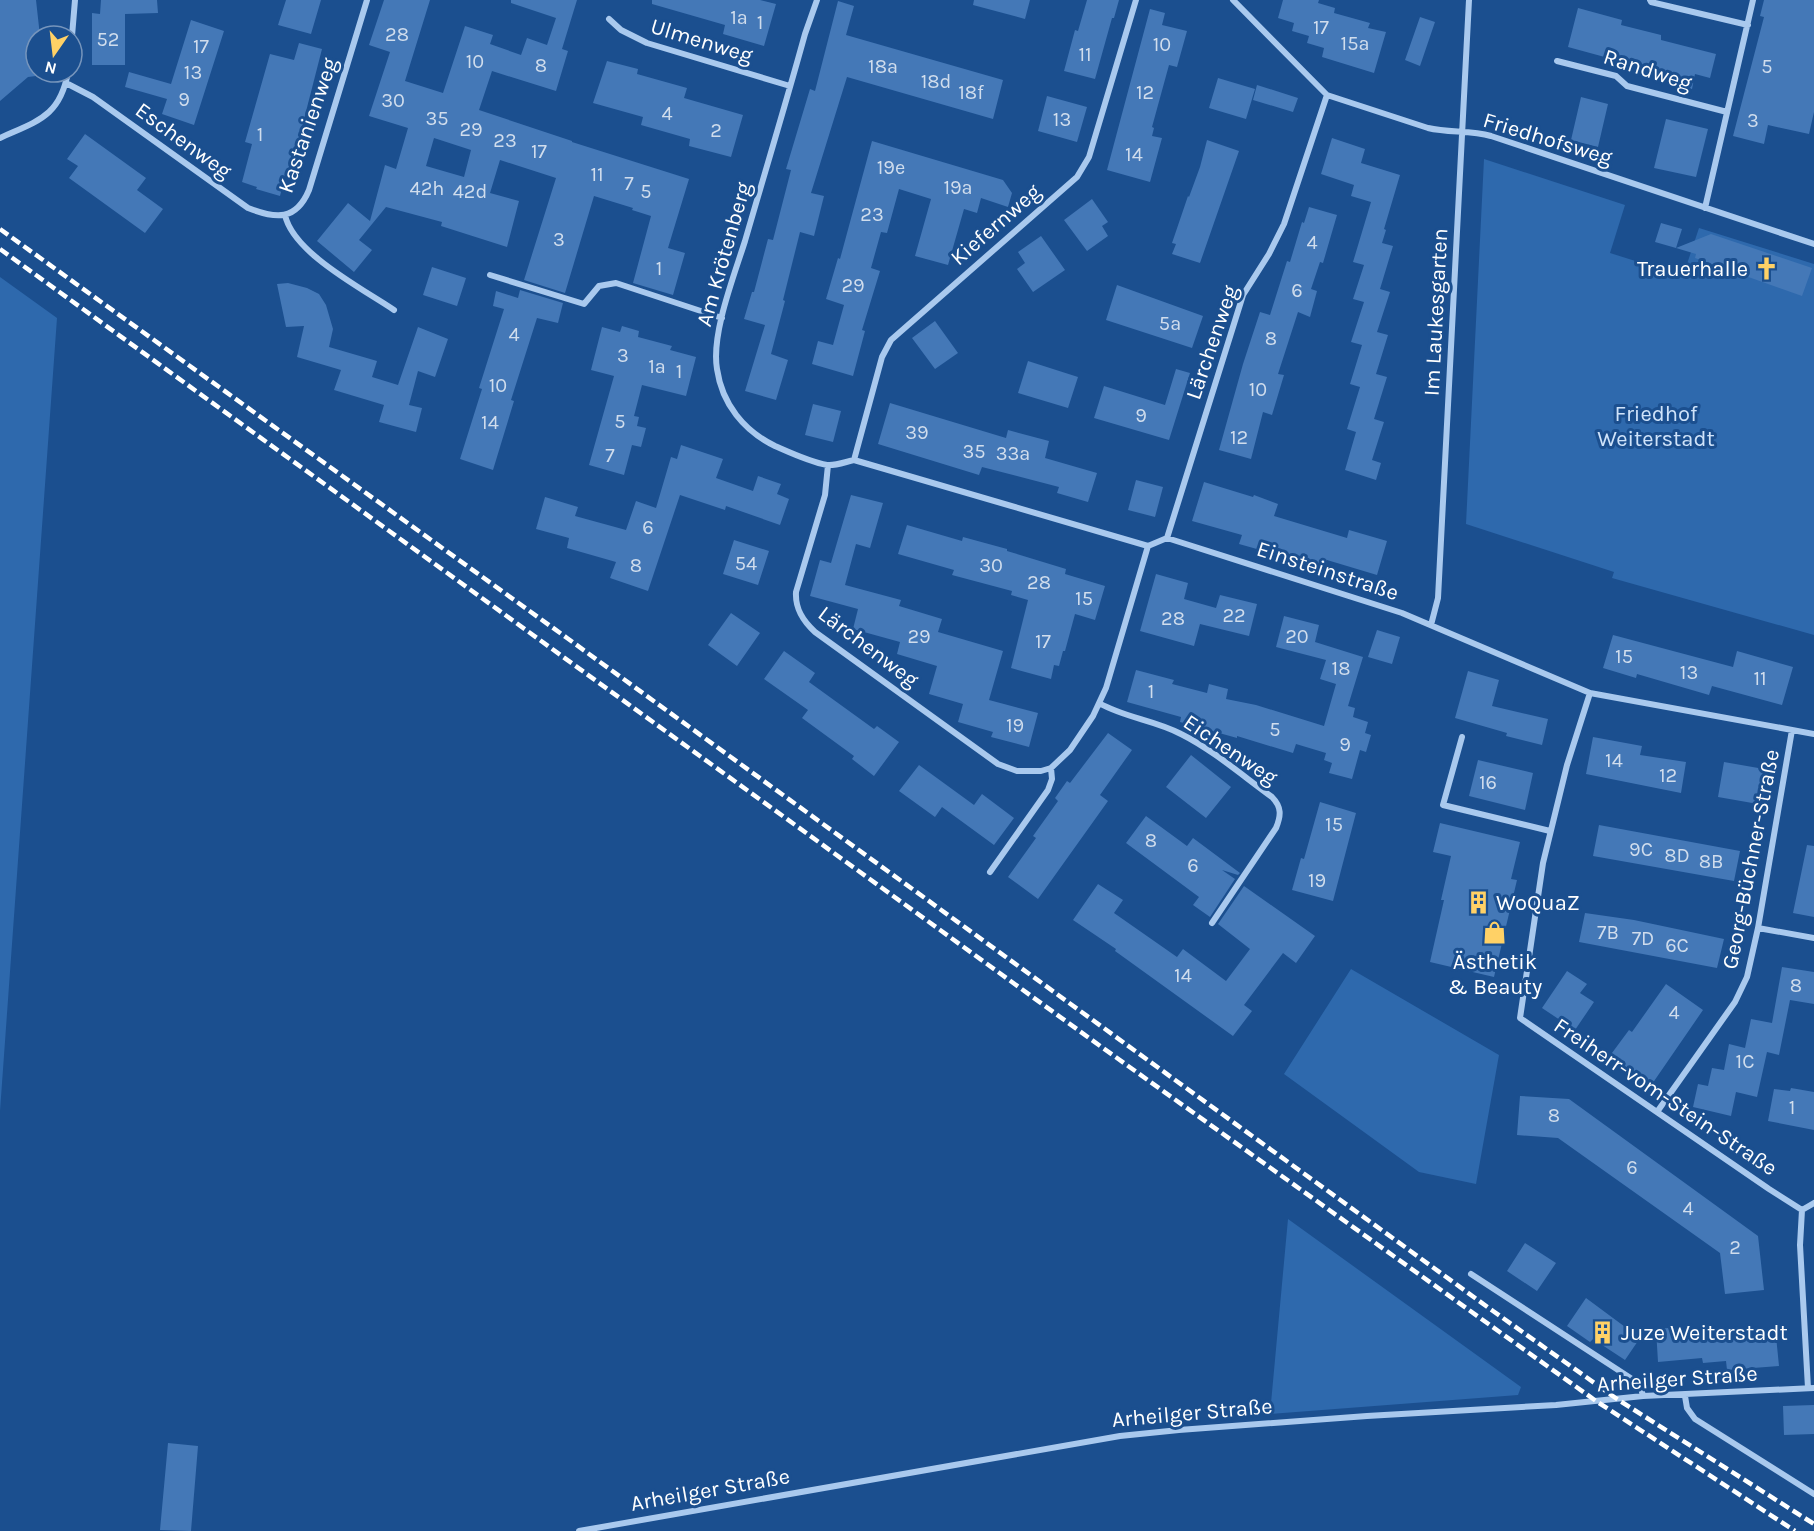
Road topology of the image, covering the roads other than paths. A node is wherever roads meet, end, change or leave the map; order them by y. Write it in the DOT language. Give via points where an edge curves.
graph roads {
  1 [pos="75,0"];
  2 [pos="368,0"];
  3 [pos="818,0"];
  4 [pos="1136,0"];
  5 [pos="1233,0"];
  6 [pos="1469,0"];
  7 [pos="1650,0"];
  8 [pos="1754,0"];
  9 [pos="609,19"];
  10 [pos="73,24"];
  11 [pos="1748,25"];
  12 [pos="1557,61"];
  13 [pos="66,84"];
  14 [pos="68,84"];
  15 [pos="790,86"];
  16 [pos="1327,94"];
  17 [pos="1727,112"];
  18 [pos="1463,132"];
  19 [pos="0,138"];
  20 [pos="1705,208"];
  21 [pos="285,215"];
  22 [pos="1814,244"];
  23 [pos="490,275"];
  24 [pos="394,310"];
  25 [pos="722,318"];
  26 [pos="854,460"];
  27 [pos="828,465"];
  28 [pos="1167,538"];
  29 [pos="1148,546"];
  30 [pos="1431,625"];
  31 [pos="1590,693"];
  32 [pos="1099,703"];
  33 [pos="1792,730"];
  34 [pos="1814,734"];
  35 [pos="1462,737"];
  36 [pos="1051,768"];
  37 [pos="1550,831"];
  38 [pos="990,872"];
  39 [pos="1212,923"];
  40 [pos="1758,928"];
  41 [pos="1814,938"];
  42 [pos="1657,1112"];
  43 [pos="1814,1203"];
  44 [pos="1802,1210"];
  45 [pos="1471,1274"];
  46 [pos="1811,1388"];
  47 [pos="1643,1396"];
  48 [pos="1685,1396"];
  49 [pos="1814,1494"];
  50 [pos="579,1531"];
  1 -- 10 [label="street"];
  2 -- 21 [label="street, Kastanienweg" via="309,190 301,205"];
  3 -- 15 [label="street, Am Krötenberg"];
  4 -- 26 [label="street, Kiefernweg" via="1086,165 895,335 882,357"];
  5 -- 16 [label="street, Friedhofsweg"];
  6 -- 18 [label="street, Im Laukesgarten"];
  7 -- 11 [label="street"];
  8 -- 11 [label="street"];
  9 -- 15 [label="street, Ulmenweg" via="647,43"];
  11 -- 17 [label="street"];
  12 -- 17 [label="street, Randweg" via="1616,76 1627,86"];
  13 -- 19 [label="street" via="48,114"];
  14 -- 21 [label="street, Eschenweg" via="93,97 248,208"];
  15 -- 25 [label="street, Am Krötenberg"];
  16 -- 18 [label="street, Friedhofsweg" via="1428,128"];
  16 -- 28 [label="street, Lärchenweg" via="1284,224 1243,295"];
  17 -- 20 [label="street"];
  18 -- 20 [label="street, Friedhofsweg" via="1491,136"];
  18 -- 30 [label="street, Im Laukesgarten" via="1438,598"];
  20 -- 22 [label="street, Friedhofsweg"];
  21 -- 24 [label="street, Kastanienweg" via="292,234 310,252"];
  23 -- 25 [label="street" via="584,304 599,286 616,283"];
  25 -- 27 [label="street, Am Krötenberg" via="716,349 717,371 723,393 736,416 765,441"];
  26 -- 27 [label="street"];
  26 -- 29 [label="street"];
  27 -- 36 [label="street, Lärchenweg" via="825,495 796,592 798,609 806,624 998,764 1025,772"];
  28 -- 29 [label="street"];
  28 -- 30 [label="street, Einsteinstraße"];
  29 -- 32 [label="street" via="1110,678"];
  30 -- 31 [label="street, Einsteinstraße"];
  31 -- 33 [label="street, Einsteinstraße"];
  31 -- 37 [label="street, Freiherr-vom-Stein-Straße"];
  32 -- 36 [label="street" via="1070,750"];
  32 -- 39 [label="street, Eichenweg" via="1190,738 1279,806 1276,828"];
  33 -- 34 [label="street, Einsteinstraße"];
  33 -- 40 [label="street, Georg-Büchner-Straße"];
  35 -- 37 [label="street" via="1443,805"];
  36 -- 38 [label="street" via="1048,790"];
  37 -- 42 [label="street, Freiherr-vom-Stein-Straße" via="1520,1018"];
  40 -- 41 [label="street"];
  40 -- 42 [label="street, Georg-Büchner-Straße" via="1740,994"];
  42 -- 44 [label="street, Freiherr-vom-Stein-Straße"];
  43 -- 44 [label="street"];
  44 -- 46 [label="street" via="1800,1245"];
  45 -- 47 [label="street" via="1635,1381"];
  46 -- 48 [label="street, Arheilger Straße"];
  47 -- 48 [label="street, Arheilger Straße"];
  47 -- 50 [label="street, Arheilger Straße" via="1120,1436"];
  48 -- 49 [label="street" via="1695,1419"];
}
